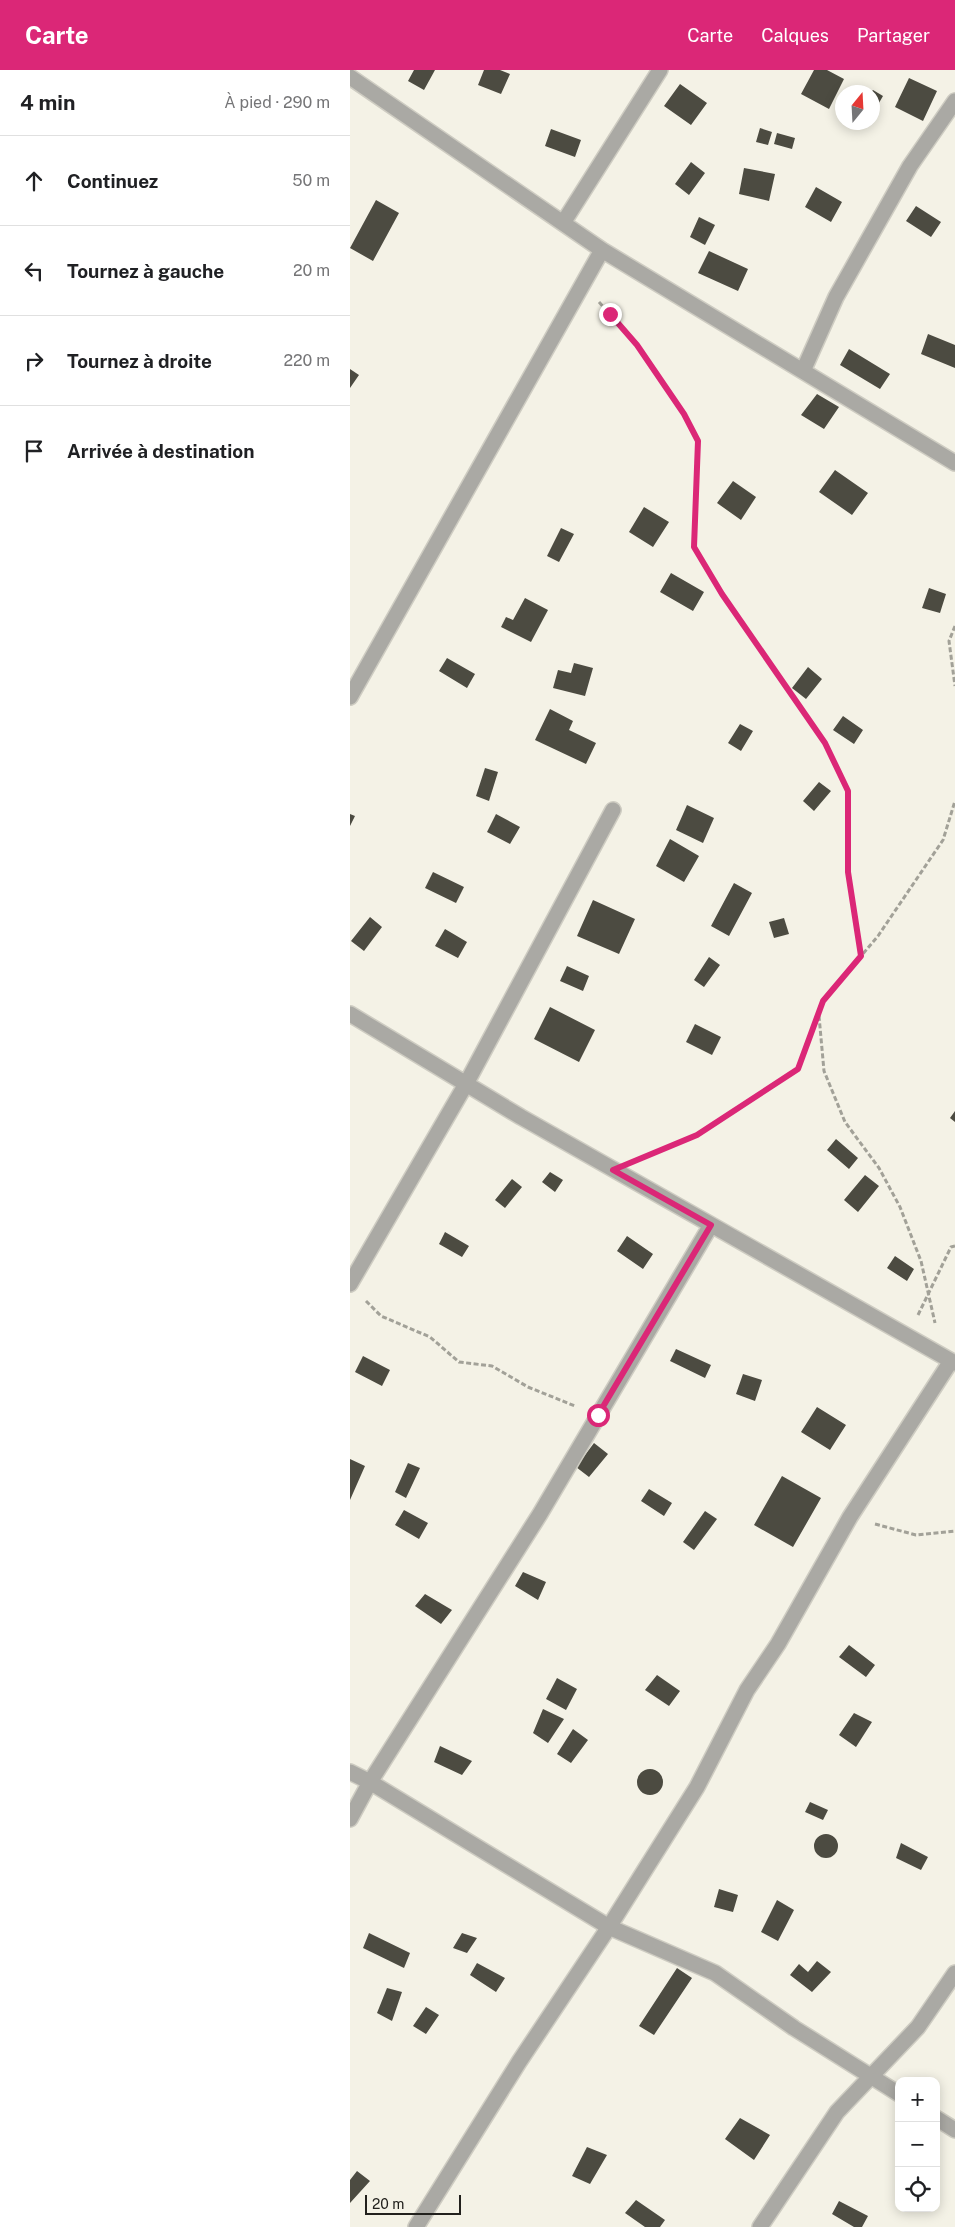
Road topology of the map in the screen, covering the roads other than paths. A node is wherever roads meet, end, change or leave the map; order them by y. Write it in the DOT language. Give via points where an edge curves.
graph roads {
  1 [pos="660,70"];
  2 [pos="350,77"];
  3 [pos="955,101"];
  4 [pos="563,223"];
  5 [pos="602,250"];
  6 [pos="803,371"];
  7 [pos="955,462"];
  8 [pos="350,697"];
  9 [pos="613,810"];
  10 [pos="350,1014"];
  11 [pos="466,1084"];
  12 [pos="711,1225"];
  13 [pos="350,1284"];
  14 [pos="953,1362"];
  15 [pos="350,1772"];
  16 [pos="370,1782"];
  17 [pos="350,1819"];
  18 [pos="609,1927"];
  19 [pos="955,1973"];
  20 [pos="873,2077"];
  21 [pos="895,2091"];
  22 [pos="940,2121"];
  23 [pos="955,2130"];
  24 [pos="416,2227"];
  25 [pos="760,2227"];
  1 -- 4 [label="street"];
  2 -- 4 [label="street"];
  3 -- 6 [label="street" via="910,166 836,297"];
  4 -- 5 [label="street"];
  5 -- 6 [label="street"];
  5 -- 8 [label="street"];
  6 -- 7 [label="street"];
  9 -- 11 [label="street"];
  10 -- 11 [label="street"];
  11 -- 12 [label="street"];
  11 -- 13 [label="street"];
  12 -- 14 [label="street"];
  12 -- 16 [label="street" via="540,1514"];
  14 -- 18 [label="street" via="850,1517 778,1644 747,1690 697,1787"];
  15 -- 16 [label="street"];
  16 -- 17 [label="street"];
  16 -- 18 [label="street"];
  18 -- 20 [label="street" via="715,1973 794,2028"];
  18 -- 24 [label="street" via="519,2062"];
  19 -- 20 [label="street" via="918,2027"];
  20 -- 21 [label="street"];
  20 -- 25 [label="street" via="837,2112"];
  22 -- 23 [label="street"];
}
